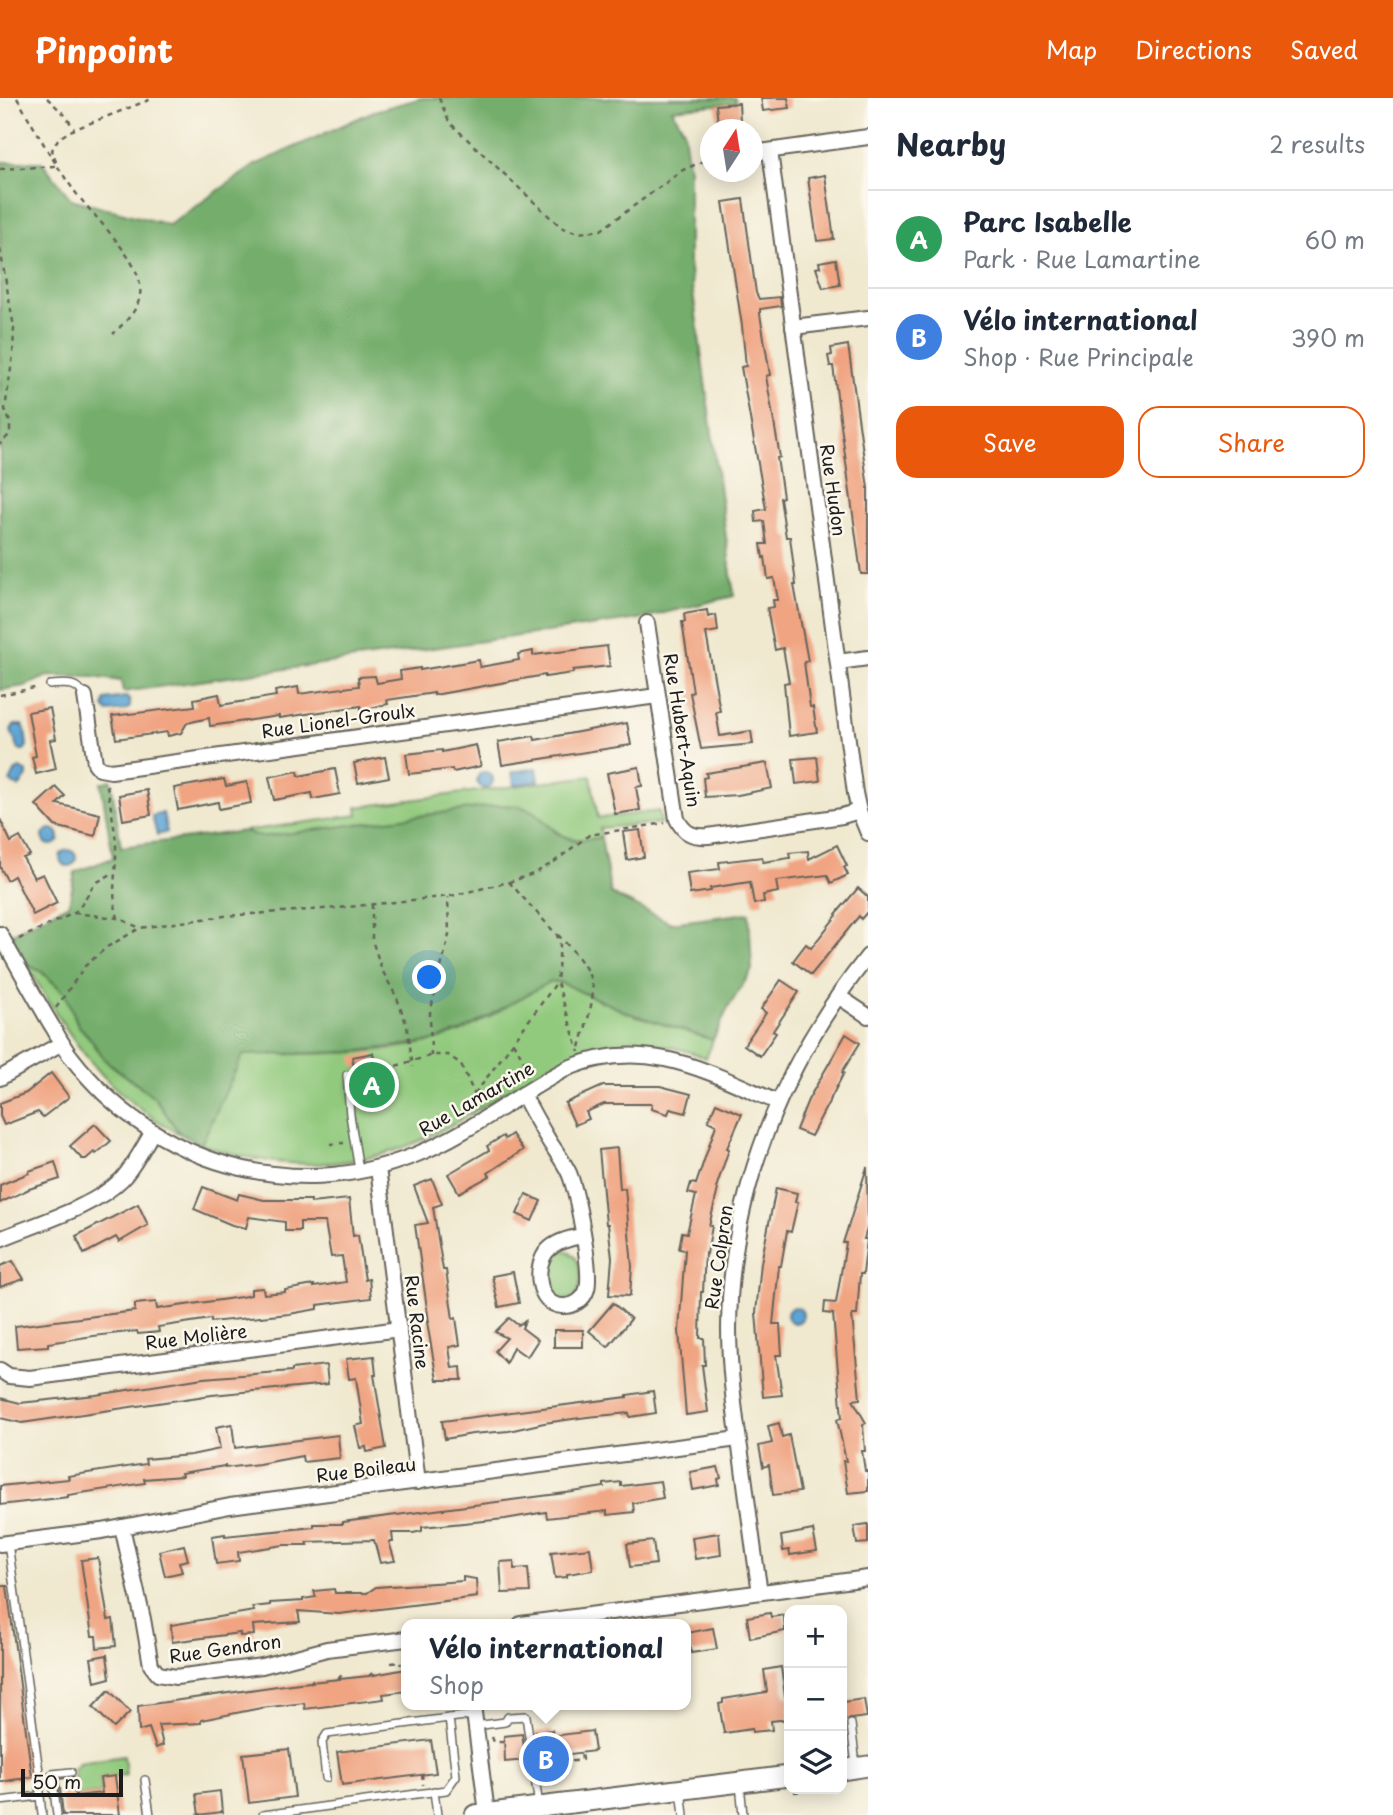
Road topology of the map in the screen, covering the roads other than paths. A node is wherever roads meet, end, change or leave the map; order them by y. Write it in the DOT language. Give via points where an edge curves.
graph roads {
  1 [pos="868,137"];
  2 [pos="770,151"];
  3 [pos="763,152"];
  4 [pos="868,318"];
  5 [pos="793,327"];
  6 [pos="647,623"];
  7 [pos="868,659"];
  8 [pos="838,662"];
  9 [pos="50,685"];
  10 [pos="85,696"];
  11 [pos="657,696"];
  12 [pos="859,811"];
  13 [pos="868,833"];
  14 [pos="3,939"];
  15 [pos="868,956"];
  16 [pos="838,996"];
  17 [pos="868,1016"];
  18 [pos="62,1043"];
  19 [pos="347,1075"];
  20 [pos="0,1078"];
  21 [pos="523,1094"];
  22 [pos="777,1102"];
  23 [pos="152,1133"];
  24 [pos="378,1168"];
  25 [pos="359,1171"];
  26 [pos="582,1236"];
  27 [pos="0,1239"];
  28 [pos="400,1329"];
  29 [pos="0,1370"];
  30 [pos="738,1439"];
  31 [pos="418,1482"];
  32 [pos="122,1527"];
  33 [pos="4,1543"];
  34 [pos="868,1578"];
  35 [pos="760,1592"];
  36 [pos="558,1619"];
  37 [pos="401,1640"];
  38 [pos="474,1715"];
  39 [pos="449,1718"];
  40 [pos="851,1724"];
  41 [pos="855,1768"];
  42 [pos="71,1772"];
  43 [pos="326,1778"];
  44 [pos="145,1780"];
  45 [pos="740,1782"];
  46 [pos="784,1784"];
  47 [pos="680,1790"];
  48 [pos="434,1791"];
  49 [pos="40,1796"];
  50 [pos="0,1801"];
  51 [pos="538,1810"];
  52 [pos="327,1811"];
  53 [pos="294,1813"];
  54 [pos="490,1814"];
  55 [pos="42,1815"];
  56 [pos="57,1815"];
  57 [pos="150,1815"];
  58 [pos="263,1815"];
  59 [pos="437,1815"];
  60 [pos="684,1815"];
  61 [pos="743,1815"];
  1 -- 2 [label="street"];
  2 -- 3 [label="street"];
  2 -- 5 [label="street, Rue Hudon"];
  4 -- 5 [label="street"];
  5 -- 8 [label="street, Rue Hudon"];
  6 -- 11 [label="street, Rue Hubert-Aquin"];
  7 -- 8 [label="street"];
  8 -- 12 [label="street, Rue Hudon"];
  9 -- 10 [label="lane" via="73,684"];
  10 -- 11 [label="street, Rue Lionel-Groulx" via="94,763 113,771"];
  11 -- 12 [label="street, Rue Hubert-Aquin" via="677,818 691,835"];
  12 -- 13 [label="street, Rue Hudon"];
  14 -- 18 [label="street, Rue Lamartine"];
  15 -- 16 [label="street, Rue Colpron"];
  16 -- 17 [label="street"];
  16 -- 22 [label="street, Rue Colpron"];
  18 -- 20 [label="street"];
  18 -- 23 [label="street, Rue Lamartine" via="96,1087"];
  19 -- 25 [label="lane"];
  21 -- 22 [label="street, Rue Lamartine" via="583,1062 642,1054 691,1065"];
  21 -- 24 [label="street, Rue Lamartine" via="437,1146"];
  21 -- 26 [label="street" via="568,1170"];
  22 -- 30 [label="street, Rue Colpron" via="755,1161 733,1261 729,1352"];
  23 -- 25 [label="street, Rue Lamartine" via="206,1158 252,1171 310,1176"];
  23 -- 27 [label="street" via="112,1187 86,1203"];
  24 -- 25 [label="street, Rue Lamartine"];
  24 -- 28 [label="street, Rue Racine"];
  26 -- 26 [label="street" via="557,1244 542,1261 541,1286 555,1306 573,1305 585,1293"];
  28 -- 29 [label="street, Rue Molière" via="30,1378"];
  28 -- 31 [label="street, Rue Racine"];
  30 -- 31 [label="street, Rue Boileau"];
  30 -- 35 [label="street, Rue Colpron"];
  31 -- 32 [label="street, Rue Boileau" via="197,1511"];
  32 -- 33 [label="street, Rue Boileau"];
  32 -- 37 [label="street, Rue Gendron" via="151,1665 163,1676 262,1666 327,1649"];
  33 -- 49 [label="lane"];
  34 -- 35 [label="street"];
  35 -- 36 [label="street"];
  38 -- 39 [label="lane"];
  38 -- 51 [label="lane" via="505,1722 508,1717 526,1716"];
  38 -- 54 [label="street"];
  39 -- 43 [label="lane" via="327,1734 322,1742"];
  39 -- 48 [label="lane" via="456,1776 446,1790"];
  40 -- 41 [label="lane"];
  42 -- 56 [label="lane" via="51,1774"];
  44 -- 57 [label="lane"];
  45 -- 46 [label="street"];
  45 -- 47 [label="street"];
  45 -- 61 [label="lane"];
  47 -- 51 [label="street"];
  47 -- 60 [label="lane"];
  48 -- 52 [label="lane"];
  48 -- 59 [label="lane"];
  49 -- 50 [label="lane"];
  49 -- 55 [label="lane"];
  51 -- 54 [label="street"];
  52 -- 53 [label="lane"];
  53 -- 58 [label="lane"];
}
